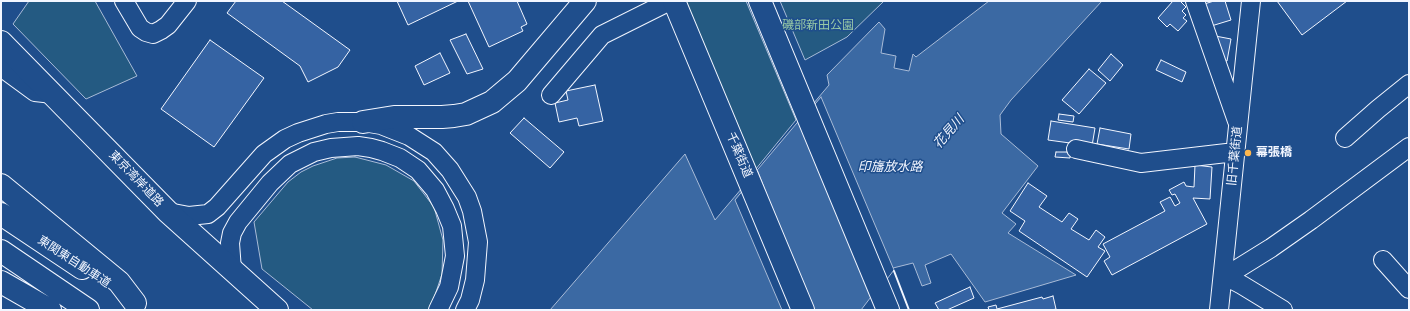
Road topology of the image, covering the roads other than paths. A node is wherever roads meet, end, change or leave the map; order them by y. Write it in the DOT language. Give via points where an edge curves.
graph roads {
  1 [pos="124,1"];
  2 [pos="187,1"];
  3 [pos="585,1"];
  4 [pos="670,1"];
  5 [pos="674,1"];
  6 [pos="760,1"];
  7 [pos="1195,1"];
  8 [pos="1251,1"];
  9 [pos="1,42"];
  10 [pos="1,67"];
  11 [pos="1409,84"];
  12 [pos="53,94"];
  13 [pos="551,95"];
  14 [pos="363,122"];
  15 [pos="1238,125"];
  16 [pos="1346,138"];
  17 [pos="1409,147"];
  18 [pos="1076,150"];
  19 [pos="1235,152"];
  20 [pos="1,185"];
  21 [pos="168,212"];
  22 [pos="1,214"];
  23 [pos="1,252"];
  24 [pos="1383,260"];
  25 [pos="232,270"];
  26 [pos="1223,275"];
  27 [pos="1,282"];
  28 [pos="1409,289"];
  29 [pos="884,300"];
  30 [pos="141,306"];
  31 [pos="50,310"];
  32 [pos="88,310"];
  33 [pos="277,310"];
  34 [pos="438,310"];
  35 [pos="465,310"];
  36 [pos="803,310"];
  37 [pos="1219,310"];
  38 [pos="1283,310"];
  1 -- 2 [label="street" via="140,28 153,34 168,25"];
  3 -- 14 [label="highway" via="517,81 492,102 466,114 454,116 394,117"];
  4 -- 13 [label="street" via="602,35"];
  5 -- 36 [label="highway, 千葉街道"];
  6 -- 29 [label="highway"];
  7 -- 15 [label="street"];
  8 -- 15 [label="street, 旧千葉街道"];
  9 -- 12 [label="highway, 東京湾岸道路"];
  10 -- 12 [label="street" via="35,92"];
  11 -- 16 [label="street"];
  12 -- 21 [label="highway, 東京湾岸道路"];
  14 -- 21 [label="street" via="326,124 285,138 264,154 208,214 189,216"];
  14 -- 35 [label="street" via="381,125 409,136 434,152 450,170 467,197 476,226 478,254 473,290"];
  15 -- 19 [label="street, 旧千葉街道"];
  17 -- 26 [label="street" via="1271,248"];
  18 -- 19 [label="street" via="1141,163"];
  19 -- 26 [label="street, 旧千葉街道"];
  20 -- 30 [label="highway" via="119,282"];
  21 -- 25 [label="highway, 東京湾岸道路"];
  22 -- 30 [label="highway, 東関東自動車道"];
  23 -- 32 [label="highway"];
  24 -- 28 [label="street"];
  25 -- 33 [label="highway, 東京湾岸道路"];
  25 -- 34 [label="street" via="232,233 270,183 286,168 314,152 331,148 371,148 400,158 418,170 435,190 446,209 452,226 455,256 448,287"];
  26 -- 37 [label="street, 旧千葉街道"];
  26 -- 38 [label="street"];
  27 -- 31 [label="highway"];
}
